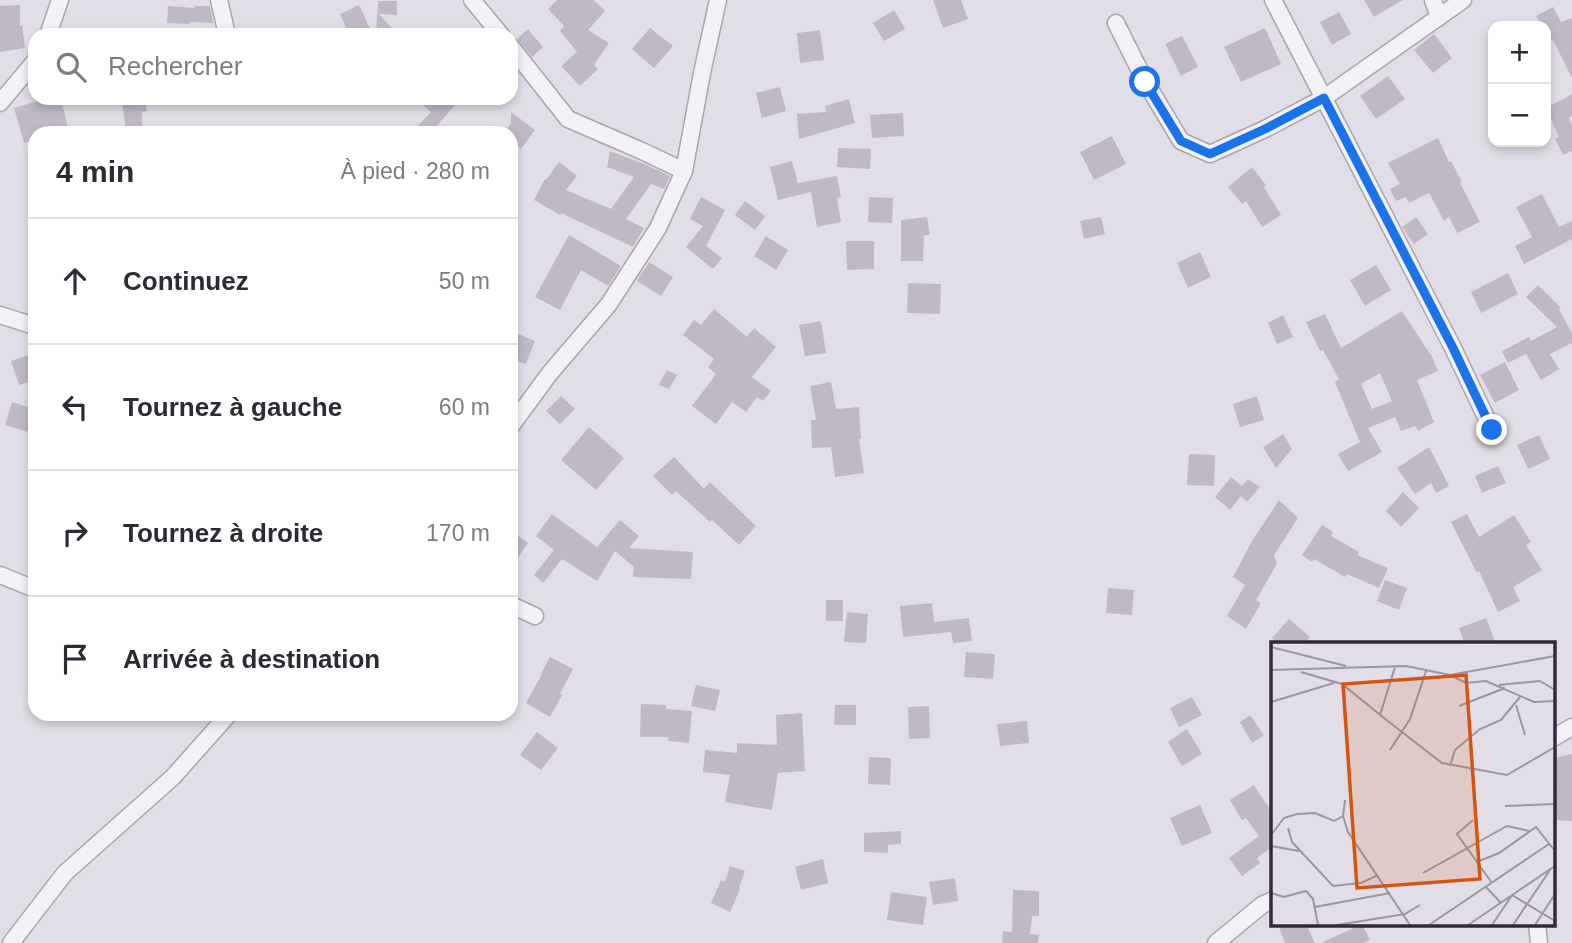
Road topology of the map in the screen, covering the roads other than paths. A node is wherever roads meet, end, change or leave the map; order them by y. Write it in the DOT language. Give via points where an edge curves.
graph roads {
  1 [pos="60,0"];
  2 [pos="219,0"];
  3 [pos="472,0"];
  4 [pos="718,0"];
  5 [pos="1273,0"];
  6 [pos="1433,0"];
  7 [pos="1463,0"];
  8 [pos="1439,17"];
  9 [pos="1116,23"];
  10 [pos="50,28"];
  11 [pos="225,28"];
  12 [pos="495,28"];
  13 [pos="518,56"];
  14 [pos="28,69"];
  15 [pos="1324,98"];
  16 [pos="0,103"];
  17 [pos="684,171"];
  18 [pos="0,315"];
  19 [pos="28,324"];
  20 [pos="518,416"];
  21 [pos="1492,430"];
  22 [pos="0,575"];
  23 [pos="28,586"];
  24 [pos="518,608"];
  25 [pos="535,616"];
  26 [pos="223,721"];
  27 [pos="1572,727"];
  28 [pos="1554,736"];
  29 [pos="1271,901"];
  30 [pos="11,943"];
  31 [pos="1216,943"];
  1 -- 10 [label="street"];
  2 -- 11 [label="street"];
  3 -- 12 [label="street"];
  4 -- 17 [label="street"];
  5 -- 15 [label="street"];
  6 -- 8 [label="street"];
  7 -- 8 [label="street"];
  8 -- 15 [label="street"];
  9 -- 15 [label="street" via="1181,141 1210,154"];
  13 -- 17 [label="street" via="568,118"];
  14 -- 16 [label="street"];
  15 -- 21 [label="street"];
  17 -- 20 [label="street" via="658,228 609,304"];
  18 -- 19 [label="street"];
  22 -- 23 [label="street"];
  24 -- 25 [label="street"];
  26 -- 30 [label="street" via="173,777 65,873"];
  27 -- 28 [label="street"];
  29 -- 31 [label="street"];
}
